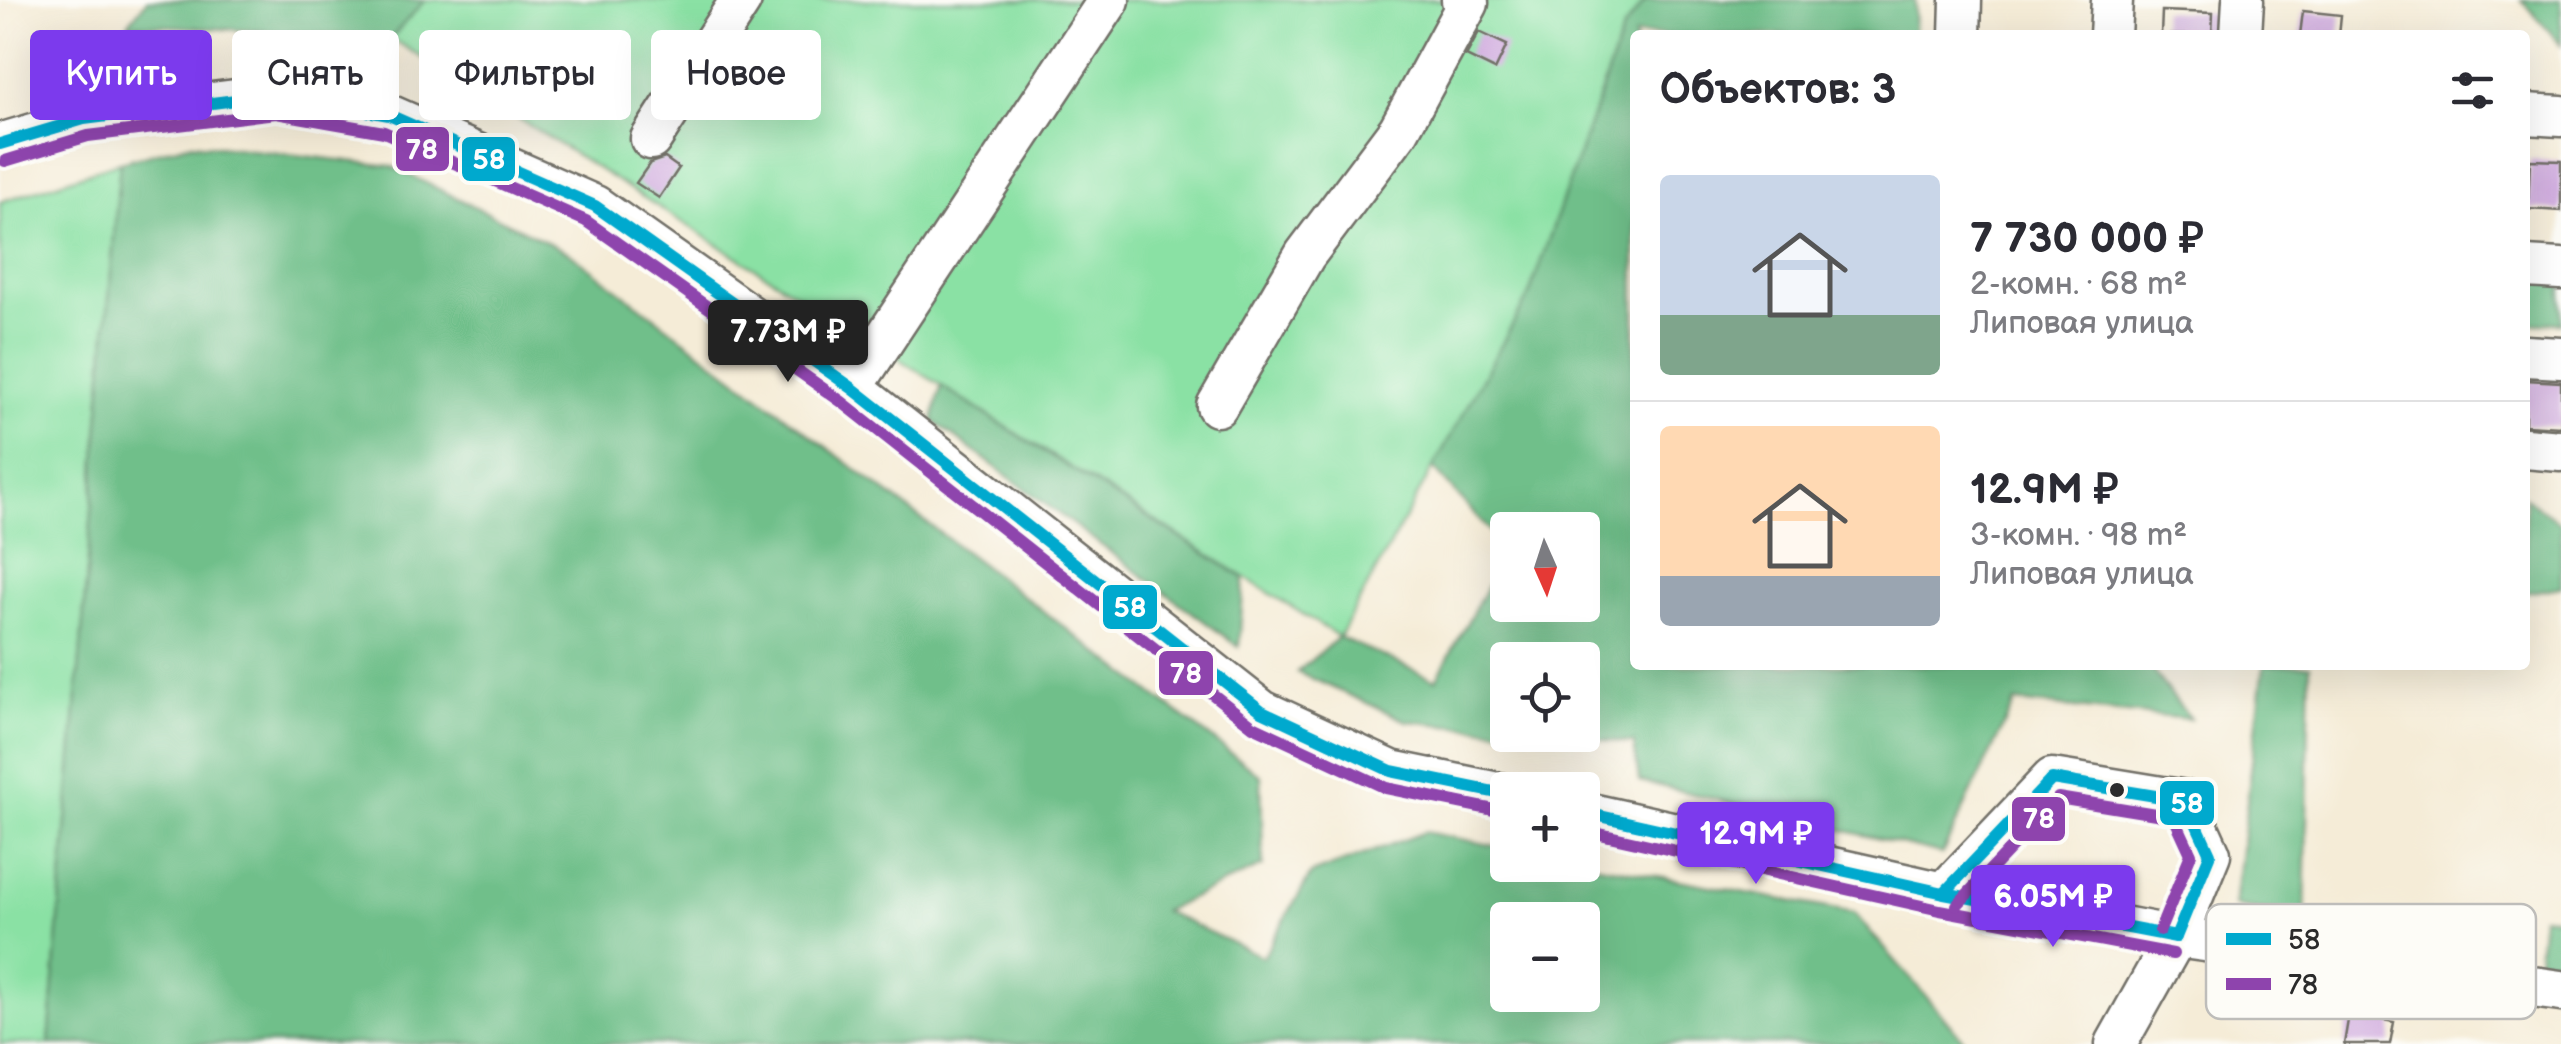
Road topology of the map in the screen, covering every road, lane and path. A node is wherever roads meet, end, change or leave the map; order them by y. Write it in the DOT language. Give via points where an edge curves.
graph roads {
  1 [pos="740,0"];
  2 [pos="1110,0"];
  3 [pos="1961,0"];
  4 [pos="2112,0"];
  5 [pos="2244,0"];
  6 [pos="1469,1"];
  7 [pos="1960,30"];
  8 [pos="2110,30"];
  9 [pos="2241,30"];
  10 [pos="2530,114"];
  11 [pos="2561,116"];
  12 [pos="650,139"];
  13 [pos="0,144"];
  14 [pos="2530,267"];
  15 [pos="2561,269"];
  16 [pos="2530,356"];
  17 [pos="2561,358"];
  18 [pos="852,388"];
  19 [pos="1216,406"];
  20 [pos="2530,448"];
  21 [pos="2561,451"];
  22 [pos="1490,791"];
  23 [pos="1600,816"];
  24 [pos="1944,893"];
  25 [pos="2176,938"];
  26 [pos="2206,942"];
  27 [pos="2536,987"];
  28 [pos="2561,990"];
  29 [pos="2116,1044"];
  1 -- 12 [label="street"];
  2 -- 18 [label="street"];
  3 -- 7 [label="street"];
  4 -- 8 [label="street"];
  5 -- 9 [label="street"];
  6 -- 19 [label="street" via="1399,130 1306,255"];
  10 -- 11 [label="street"];
  13 -- 18 [label="street" via="84,118 276,95 389,115 594,206"];
  14 -- 15 [label="street"];
  16 -- 17 [label="street"];
  18 -- 22 [label="street" via="1262,712 1390,771"];
  20 -- 21 [label="street"];
  23 -- 24 [label="street"];
  24 -- 25 [label="street"];
  24 -- 25 [label="street" via="2052,780 2186,801 2210,854"];
  25 -- 26 [label="street"];
  25 -- 29 [label="street"];
  27 -- 28 [label="street"];
}
